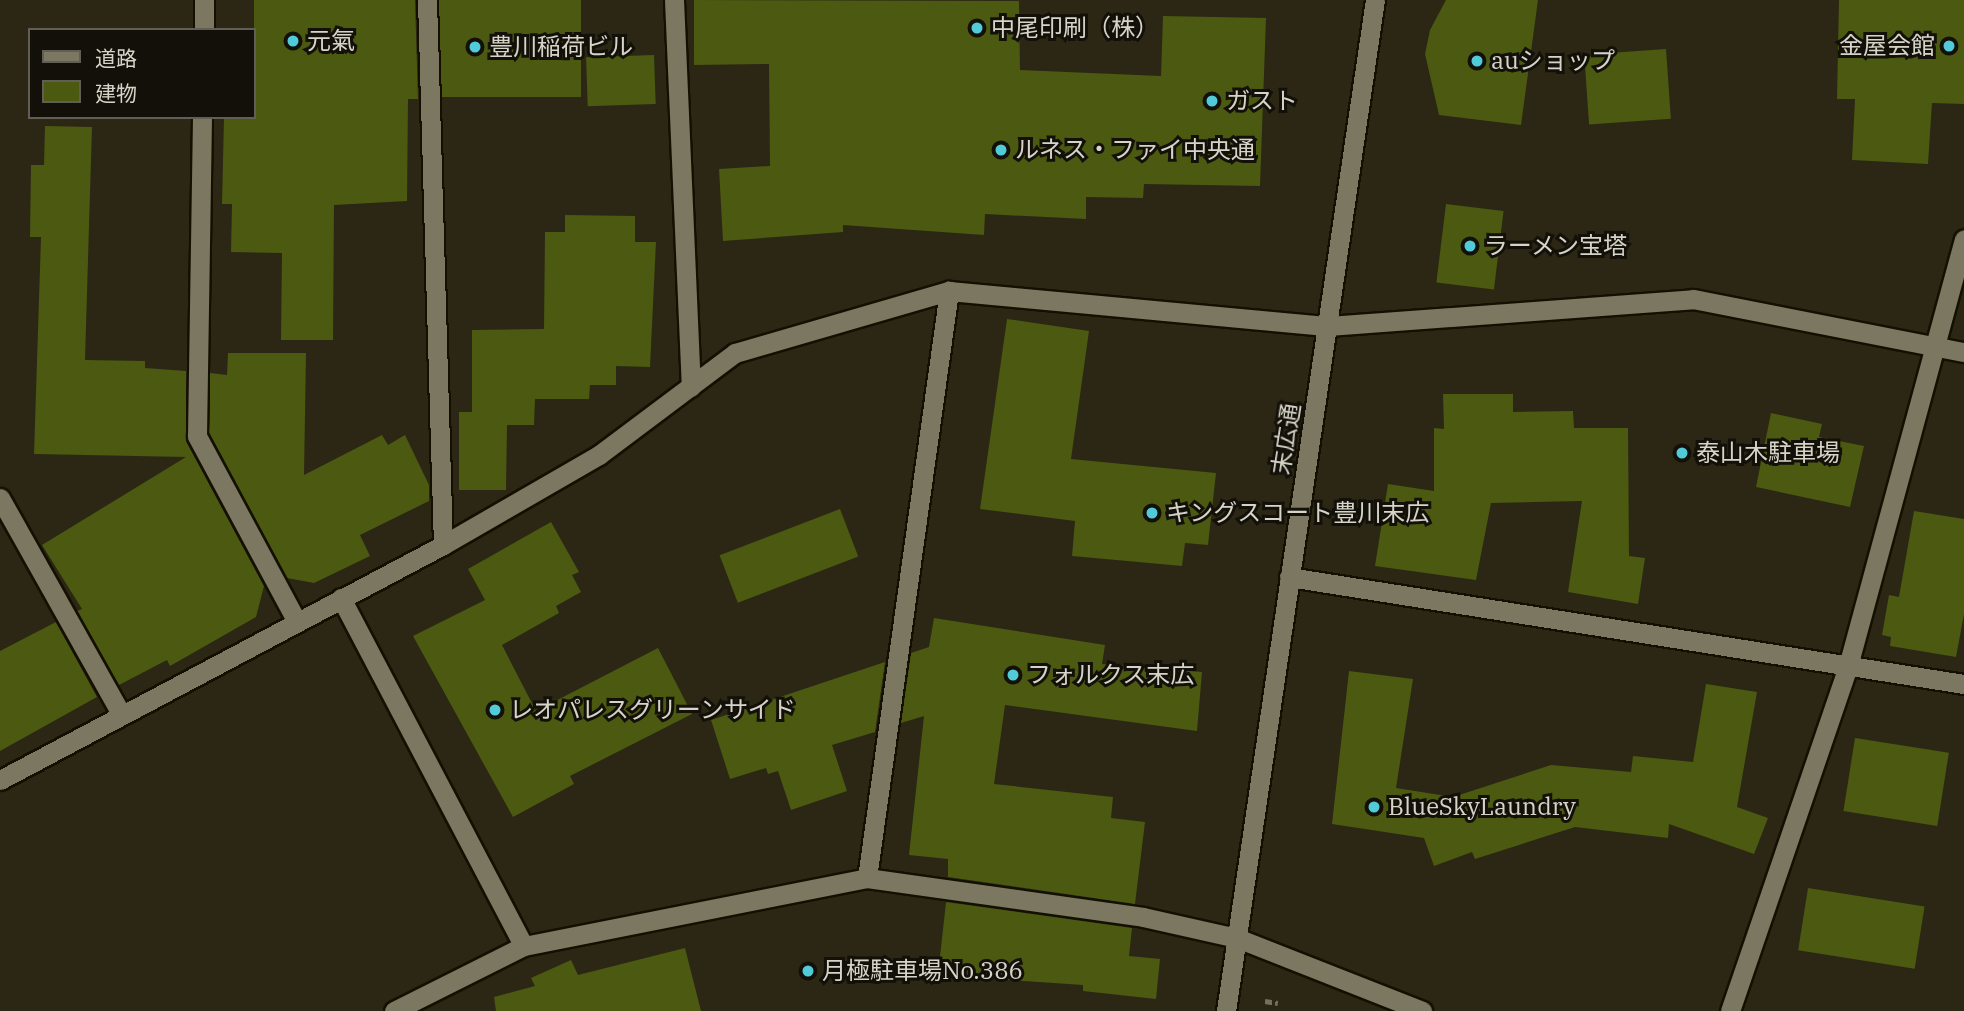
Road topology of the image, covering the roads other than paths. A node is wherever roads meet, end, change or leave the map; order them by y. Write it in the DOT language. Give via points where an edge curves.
graph roads {
  1 [pos="204,0"];
  2 [pos="427,0"];
  3 [pos="674,0"];
  4 [pos="1375,0"];
  5 [pos="204,28"];
  6 [pos="202,119"];
  7 [pos="1964,239"];
  8 [pos="949,291"];
  9 [pos="1328,326"];
  10 [pos="1934,347"];
  11 [pos="1964,352"];
  12 [pos="691,387"];
  13 [pos="0,498"];
  14 [pos="443,545"];
  15 [pos="1289,577"];
  16 [pos="341,598"];
  17 [pos="297,622"];
  18 [pos="1847,666"];
  19 [pos="1964,684"];
  20 [pos="121,714"];
  21 [pos="0,780"];
  22 [pos="867,878"];
  23 [pos="1237,938"];
  24 [pos="524,946"];
  25 [pos="394,1011"];
  26 [pos="1226,1011"];
  27 [pos="1422,1011"];
  28 [pos="1730,1011"];
  1 -- 5 [label="street"];
  2 -- 14 [label="street"];
  3 -- 12 [label="street"];
  4 -- 9 [label="street, 末広通"];
  6 -- 17 [label="street" via="197,436"];
  7 -- 10 [label="street"];
  8 -- 9 [label="street"];
  8 -- 12 [label="street" via="736,354"];
  8 -- 22 [label="street"];
  9 -- 10 [label="street" via="1693,299"];
  9 -- 15 [label="street, 末広通"];
  10 -- 11 [label="street"];
  10 -- 18 [label="street"];
  12 -- 14 [label="street" via="600,454"];
  13 -- 20 [label="street"];
  14 -- 16 [label="street"];
  15 -- 18 [label="street"];
  15 -- 23 [label="street, 末広通"];
  16 -- 17 [label="street"];
  16 -- 24 [label="street"];
  17 -- 20 [label="street"];
  18 -- 19 [label="street"];
  18 -- 28 [label="street"];
  20 -- 21 [label="street"];
  22 -- 23 [label="street" via="1143,917"];
  22 -- 24 [label="street"];
  23 -- 26 [label="street, 末広通"];
  23 -- 27 [label="street"];
  24 -- 25 [label="street"];
}
